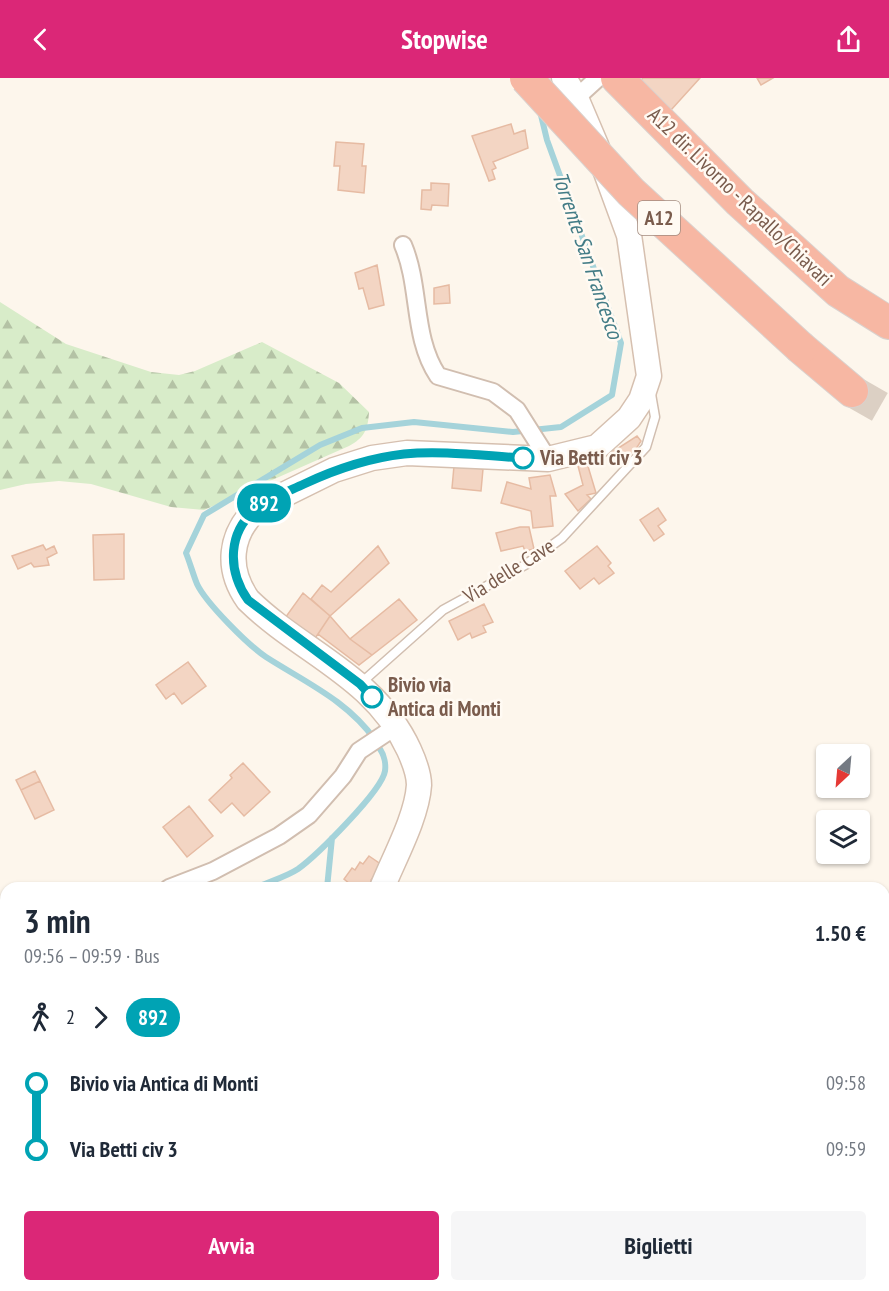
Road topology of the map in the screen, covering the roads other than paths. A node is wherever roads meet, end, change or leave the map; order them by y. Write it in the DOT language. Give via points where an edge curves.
graph roads {
  1 [pos="526,78"];
  2 [pos="598,78"];
  3 [pos="617,78"];
  4 [pos="570,88"];
  5 [pos="403,245"];
  6 [pos="889,323"];
  7 [pos="649,376"];
  8 [pos="852,391"];
  9 [pos="546,454"];
  10 [pos="360,684"];
  11 [pos="390,728"];
  12 [pos="185,882"];
  13 [pos="384,882"];
  1 -- 8 [label="highway, A12, bridge" via="631,192"];
  2 -- 4 [label="street"];
  3 -- 6 [label="highway, A12 dir. Livorno - Rapallo/Chiavari" via="740,202 838,291"];
  4 -- 7 [label="street" via="629,235"];
  5 -- 9 [label="street" via="410,260 421,337 438,376 493,392 517,410"];
  7 -- 9 [label="street" via="641,400 629,418 597,447"];
  7 -- 10 [label="lane, Via delle Cave" via="655,417 646,447 598,501 562,538 525,566 443,610"];
  9 -- 10 [label="street" via="407,453 372,458 334,470 268,501 248,517 233,552 232,564 240,590 257,610"];
  10 -- 11 [label="street"];
  11 -- 12 [label="street" via="359,751 309,815 279,836"];
  11 -- 13 [label="street" via="416,765 419,784 416,803"];
}
